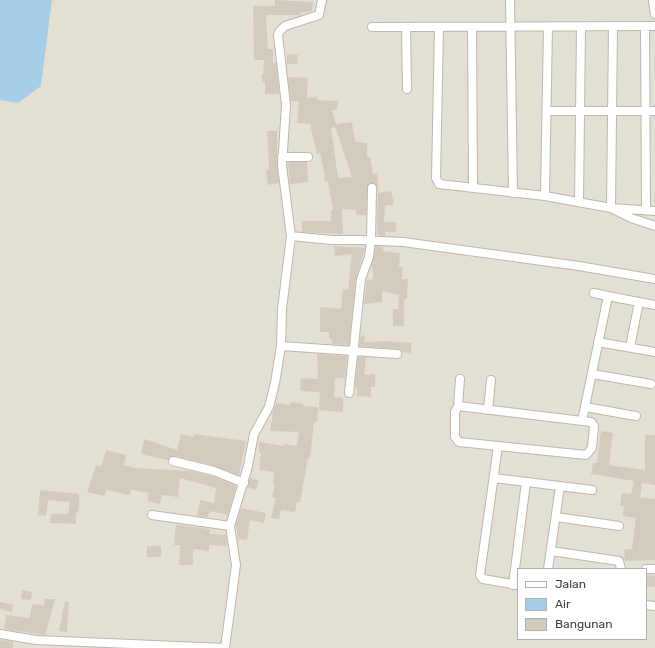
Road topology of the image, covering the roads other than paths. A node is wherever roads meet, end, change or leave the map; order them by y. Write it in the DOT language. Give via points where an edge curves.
graph roads {
  1 [pos="322,0"];
  2 [pos="510,0"];
  3 [pos="653,0"];
  4 [pos="655,14"];
  5 [pos="581,26"];
  6 [pos="613,26"];
  7 [pos="645,26"];
  8 [pos="655,26"];
  9 [pos="372,27"];
  10 [pos="406,27"];
  11 [pos="439,27"];
  12 [pos="472,27"];
  13 [pos="510,27"];
  14 [pos="548,27"];
  15 [pos="408,89"];
  16 [pos="547,111"];
  17 [pos="580,111"];
  18 [pos="612,111"];
  19 [pos="645,111"];
  20 [pos="655,111"];
  21 [pos="282,157"];
  22 [pos="308,158"];
  23 [pos="372,188"];
  24 [pos="473,188"];
  25 [pos="513,194"];
  26 [pos="545,196"];
  27 [pos="579,202"];
  28 [pos="611,208"];
  29 [pos="646,210"];
  30 [pos="655,211"];
  31 [pos="655,226"];
  32 [pos="291,236"];
  33 [pos="372,240"];
  34 [pos="655,279"];
  35 [pos="594,293"];
  36 [pos="608,296"];
  37 [pos="639,302"];
  38 [pos="655,305"];
  39 [pos="598,342"];
  40 [pos="281,346"];
  41 [pos="630,347"];
  42 [pos="354,352"];
  43 [pos="655,352"];
  44 [pos="397,354"];
  45 [pos="592,374"];
  46 [pos="460,379"];
  47 [pos="491,380"];
  48 [pos="651,384"];
  49 [pos="350,393"];
  50 [pos="458,406"];
  51 [pos="585,407"];
  52 [pos="488,410"];
  53 [pos="636,416"];
  54 [pos="582,421"];
  55 [pos="498,446"];
  56 [pos="173,461"];
  57 [pos="494,478"];
  58 [pos="526,482"];
  59 [pos="244,483"];
  60 [pos="560,486"];
  61 [pos="592,490"];
  62 [pos="152,515"];
  63 [pos="556,518"];
  64 [pos="230,526"];
  65 [pos="619,526"];
  66 [pos="551,551"];
  67 [pos="518,568"];
  68 [pos="548,568"];
  69 [pos="621,568"];
  70 [pos="517,575"];
  71 [pos="516,585"];
  72 [pos="0,634"];
  73 [pos="225,648"];
  1 -- 21 [label="street" via="319,15 286,26 278,35 286,105"];
  2 -- 13 [label="street"];
  3 -- 4 [label="street"];
  5 -- 6 [label="street"];
  5 -- 14 [label="street"];
  5 -- 17 [label="street"];
  6 -- 7 [label="street"];
  6 -- 18 [label="street"];
  7 -- 8 [label="street"];
  7 -- 19 [label="street"];
  9 -- 10 [label="street"];
  10 -- 11 [label="street"];
  10 -- 15 [label="street"];
  11 -- 12 [label="street"];
  11 -- 24 [label="street" via="436,178 443,186"];
  12 -- 13 [label="street"];
  12 -- 24 [label="street"];
  13 -- 14 [label="street"];
  13 -- 25 [label="street"];
  14 -- 16 [label="street"];
  16 -- 17 [label="street"];
  16 -- 26 [label="street"];
  17 -- 18 [label="street"];
  17 -- 27 [label="street"];
  18 -- 19 [label="street"];
  18 -- 28 [label="street"];
  19 -- 20 [label="street"];
  19 -- 29 [label="street"];
  21 -- 22 [label="street"];
  21 -- 32 [label="street"];
  23 -- 33 [label="street"];
  24 -- 25 [label="street"];
  25 -- 26 [label="street"];
  26 -- 27 [label="street"];
  27 -- 28 [label="street"];
  28 -- 29 [label="street"];
  28 -- 31 [label="street"];
  29 -- 30 [label="street"];
  32 -- 33 [label="street"];
  32 -- 40 [label="street" via="282,309"];
  33 -- 34 [label="street" via="556,263"];
  33 -- 42 [label="street" via="361,279"];
  35 -- 36 [label="street"];
  36 -- 37 [label="street"];
  36 -- 39 [label="street"];
  37 -- 38 [label="street"];
  37 -- 41 [label="street"];
  39 -- 41 [label="street"];
  39 -- 45 [label="street"];
  40 -- 42 [label="street"];
  40 -- 59 [label="street" via="269,407 254,434"];
  41 -- 43 [label="street"];
  42 -- 44 [label="street"];
  42 -- 49 [label="street"];
  45 -- 48 [label="street"];
  45 -- 51 [label="street"];
  46 -- 50 [label="street"];
  47 -- 52 [label="street"];
  50 -- 52 [label="street"];
  50 -- 55 [label="street" via="455,412 455,437 460,442"];
  51 -- 53 [label="street"];
  51 -- 54 [label="street"];
  52 -- 54 [label="street"];
  54 -- 55 [label="street" via="591,422 594,426 592,448 586,456"];
  55 -- 57 [label="street"];
  56 -- 59 [label="street" via="214,471"];
  57 -- 58 [label="street"];
  57 -- 71 [label="street" via="480,575 483,579"];
  58 -- 60 [label="street"];
  58 -- 67 [label="street"];
  59 -- 64 [label="street"];
  60 -- 61 [label="street"];
  60 -- 63 [label="street"];
  62 -- 64 [label="street"];
  63 -- 65 [label="street"];
  63 -- 66 [label="street"];
  64 -- 73 [label="street" via="236,565"];
  66 -- 68 [label="street"];
  66 -- 69 [label="street" via="619,561"];
  70 -- 71 [label="street"];
  72 -- 73 [label="street" via="36,640"];
}
